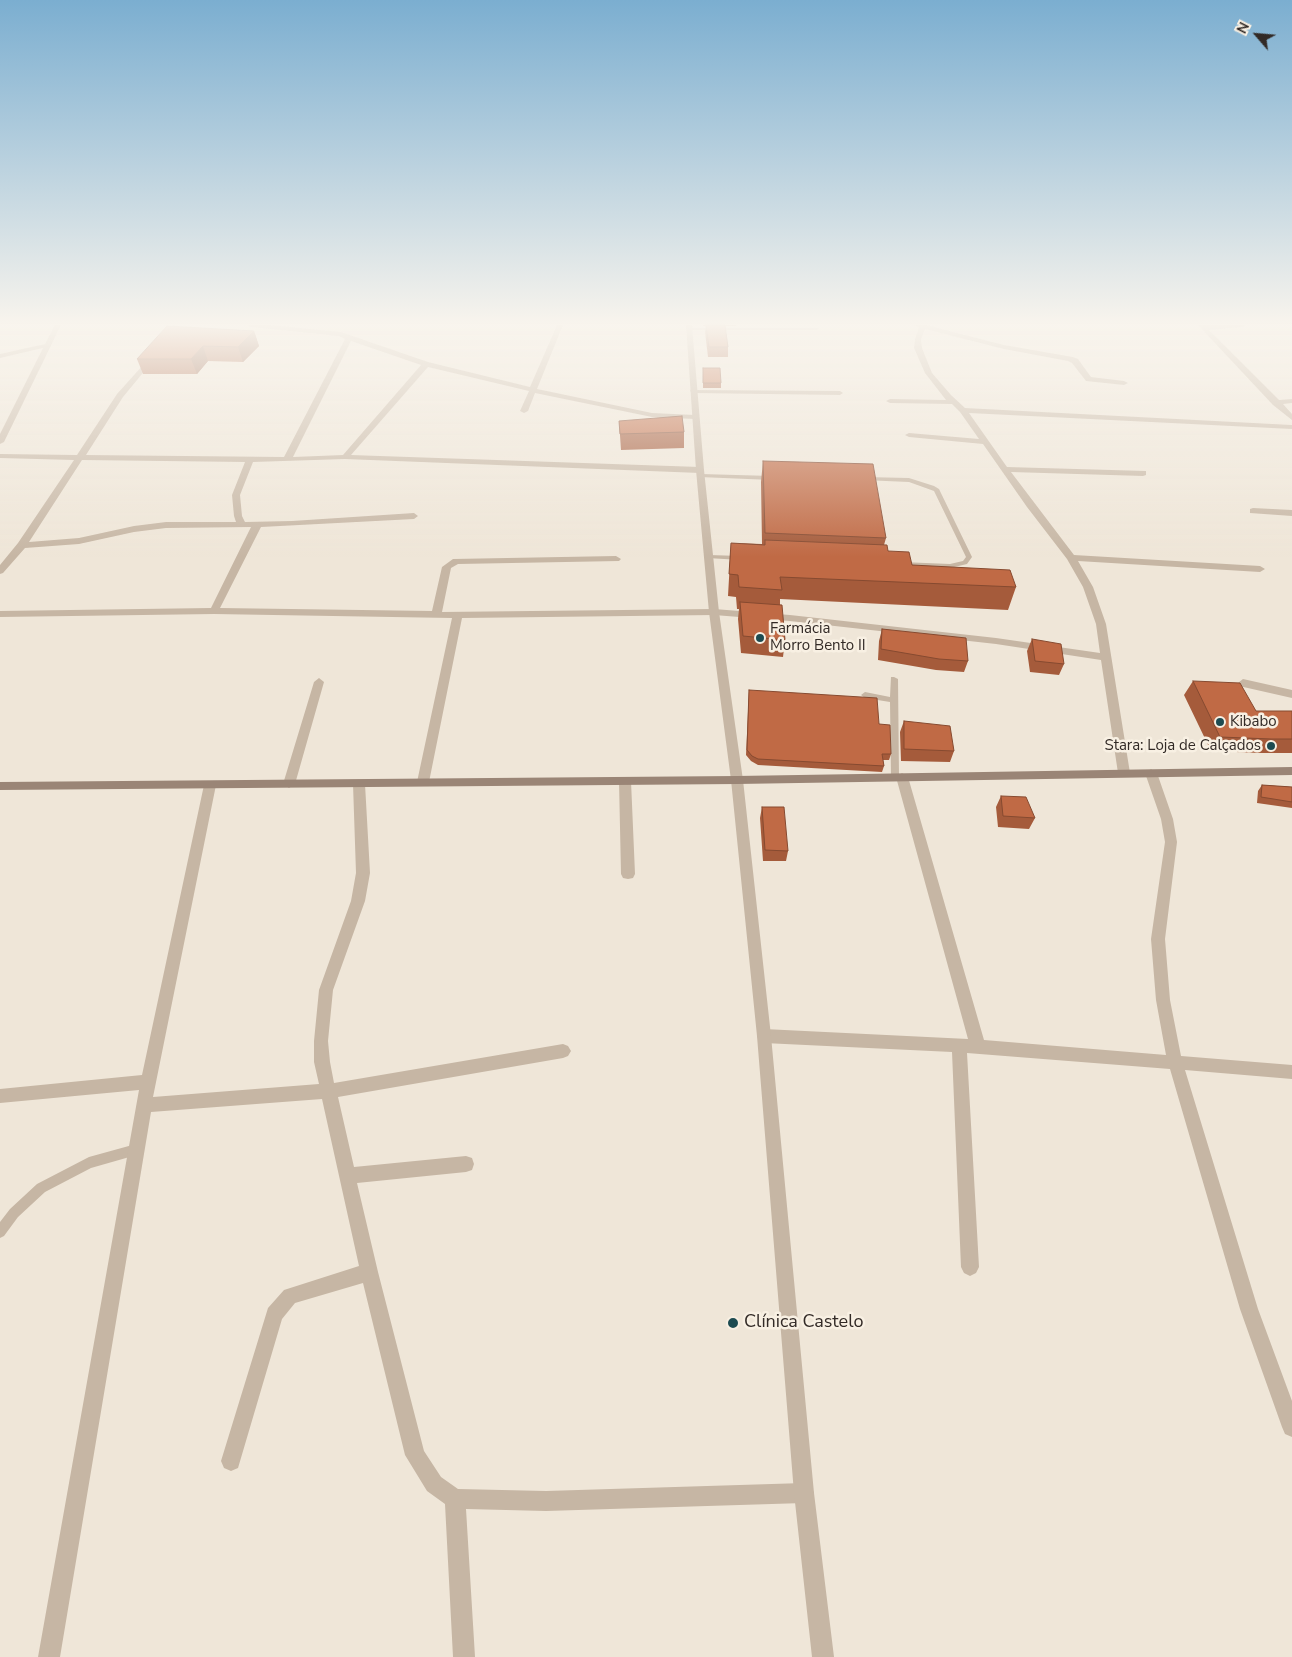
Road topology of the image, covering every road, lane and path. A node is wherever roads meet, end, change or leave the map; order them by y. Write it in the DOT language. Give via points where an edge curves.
graph roads {
  1 [pos="20,402"];
  2 [pos="116,402"];
  3 [pos="316,402"];
  4 [pos="393,402"];
  5 [pos="528,402"];
  6 [pos="592,402"];
  7 [pos="694,402"];
  8 [pos="954,402"];
  9 [pos="1276,402"];
  10 [pos="963,410"];
  11 [pos="524,411"];
  12 [pos="695,418"];
  13 [pos="1292,418"];
  14 [pos="1292,427"];
  15 [pos="909,435"];
  16 [pos="0,442"];
  17 [pos="986,442"];
  18 [pos="0,456"];
  19 [pos="345,457"];
  20 [pos="81,458"];
  21 [pos="250,459"];
  22 [pos="287,460"];
  23 [pos="1006,469"];
  24 [pos="700,473"];
  25 [pos="1142,473"];
  26 [pos="780,478"];
  27 [pos="859,479"];
  28 [pos="1254,511"];
  29 [pos="1292,513"];
  30 [pos="414,516"];
  31 [pos="242,524"];
  32 [pos="258,525"];
  33 [pos="22,545"];
  34 [pos="709,557"];
  35 [pos="616,558"];
  36 [pos="747,558"];
  37 [pos="1071,558"];
  38 [pos="892,564"];
  39 [pos="1260,569"];
  40 [pos="0,571"];
  41 [pos="214,611"];
  42 [pos="714,612"];
  43 [pos="0,614"];
  44 [pos="436,614"];
  45 [pos="458,614"];
  46 [pos="1107,657"];
  47 [pos="894,680"];
  48 [pos="319,682"];
  49 [pos="1244,683"];
  50 [pos="1292,694"];
  51 [pos="865,695"];
  52 [pos="894,700"];
  53 [pos="1292,771"];
  54 [pos="1124,773"];
  55 [pos="1151,773"];
  56 [pos="898,777"];
  57 [pos="737,780"];
  58 [pos="625,781"];
  59 [pos="423,782"];
  60 [pos="210,784"];
  61 [pos="289,784"];
  62 [pos="358,784"];
  63 [pos="0,786"];
  64 [pos="628,874"];
  65 [pos="764,1036"];
  66 [pos="959,1045"];
  67 [pos="978,1047"];
  68 [pos="562,1051"];
  69 [pos="1175,1062"];
  70 [pos="1292,1072"];
  71 [pos="149,1082"];
  72 [pos="329,1090"];
  73 [pos="0,1096"];
  74 [pos="144,1105"];
  75 [pos="136,1150"];
  76 [pos="466,1164"];
  77 [pos="348,1176"];
  78 [pos="0,1232"];
  79 [pos="970,1268"];
  80 [pos="368,1272"];
  81 [pos="1292,1427"];
  82 [pos="231,1461"];
  83 [pos="804,1493"];
  84 [pos="455,1499"];
  85 [pos="49,1657"];
  86 [pos="464,1657"];
  87 [pos="823,1657"];
  1 -- 16 [label="street"];
  2 -- 20 [label="street"];
  3 -- 22 [label="street"];
  4 -- 19 [label="street"];
  5 -- 11 [label="street"];
  6 -- 12 [label="street" via="652,415"];
  7 -- 12 [label="street"];
  8 -- 10 [label="street"];
  9 -- 13 [label="street"];
  10 -- 14 [label="street"];
  10 -- 17 [label="street"];
  12 -- 24 [label="street"];
  15 -- 17 [label="street"];
  17 -- 23 [label="street"];
  18 -- 20 [label="street"];
  19 -- 22 [label="street"];
  19 -- 24 [label="street"];
  20 -- 21 [label="street"];
  20 -- 33 [label="street"];
  21 -- 22 [label="street"];
  21 -- 31 [label="street" via="236,495"];
  23 -- 25 [label="street"];
  23 -- 37 [label="street"];
  24 -- 26 [label="lane"];
  24 -- 34 [label="street"];
  27 -- 38 [label="lane" via="909,480 937,490 969,557 965,563 950,566"];
  28 -- 29 [label="street"];
  30 -- 32 [label="street"];
  31 -- 32 [label="street"];
  31 -- 33 [label="street" via="166,525 79,541"];
  32 -- 41 [label="street"];
  33 -- 40 [label="street"];
  34 -- 36 [label="lane"];
  34 -- 42 [label="street"];
  35 -- 44 [label="street" via="456,561 447,567"];
  37 -- 39 [label="street"];
  37 -- 46 [label="street" via="1095,605"];
  41 -- 43 [label="street"];
  41 -- 44 [label="street"];
  42 -- 45 [label="street"];
  42 -- 46 [label="street" via="996,641"];
  42 -- 57 [label="street"];
  44 -- 45 [label="street"];
  45 -- 59 [label="street"];
  46 -- 54 [label="street"];
  47 -- 52 [label="lane"];
  48 -- 61 [label="street"];
  49 -- 50 [label="street"];
  51 -- 52 [label="lane"];
  52 -- 56 [label="lane"];
  53 -- 55 [label="main road"];
  54 -- 55 [label="main road"];
  54 -- 56 [label="main road"];
  55 -- 69 [label="street" via="1172,842 1158,939 1163,1000"];
  56 -- 57 [label="main road"];
  56 -- 67 [label="street"];
  57 -- 58 [label="main road"];
  57 -- 65 [label="street"];
  58 -- 59 [label="main road"];
  58 -- 64 [label="street"];
  59 -- 62 [label="main road"];
  60 -- 61 [label="main road"];
  60 -- 63 [label="main road"];
  60 -- 71 [label="street"];
  61 -- 62 [label="main road"];
  62 -- 72 [label="street" via="363,873 350,926 326,990 322,1016 322,1062"];
  65 -- 66 [label="street"];
  65 -- 83 [label="street"];
  66 -- 67 [label="street"];
  66 -- 79 [label="street"];
  67 -- 69 [label="street"];
  68 -- 72 [label="street"];
  69 -- 70 [label="street"];
  69 -- 81 [label="street" via="1249,1309"];
  71 -- 73 [label="street"];
  71 -- 74 [label="street"];
  72 -- 74 [label="street"];
  72 -- 77 [label="street"];
  74 -- 75 [label="street"];
  75 -- 78 [label="lane" via="88,1163 41,1188 14,1213"];
  75 -- 85 [label="street"];
  76 -- 77 [label="street"];
  77 -- 80 [label="street"];
  80 -- 82 [label="street" via="290,1296 274,1314"];
  80 -- 84 [label="street" via="415,1455 434,1484"];
  83 -- 84 [label="street" via="546,1501"];
  83 -- 87 [label="street"];
  84 -- 86 [label="street"];
}
